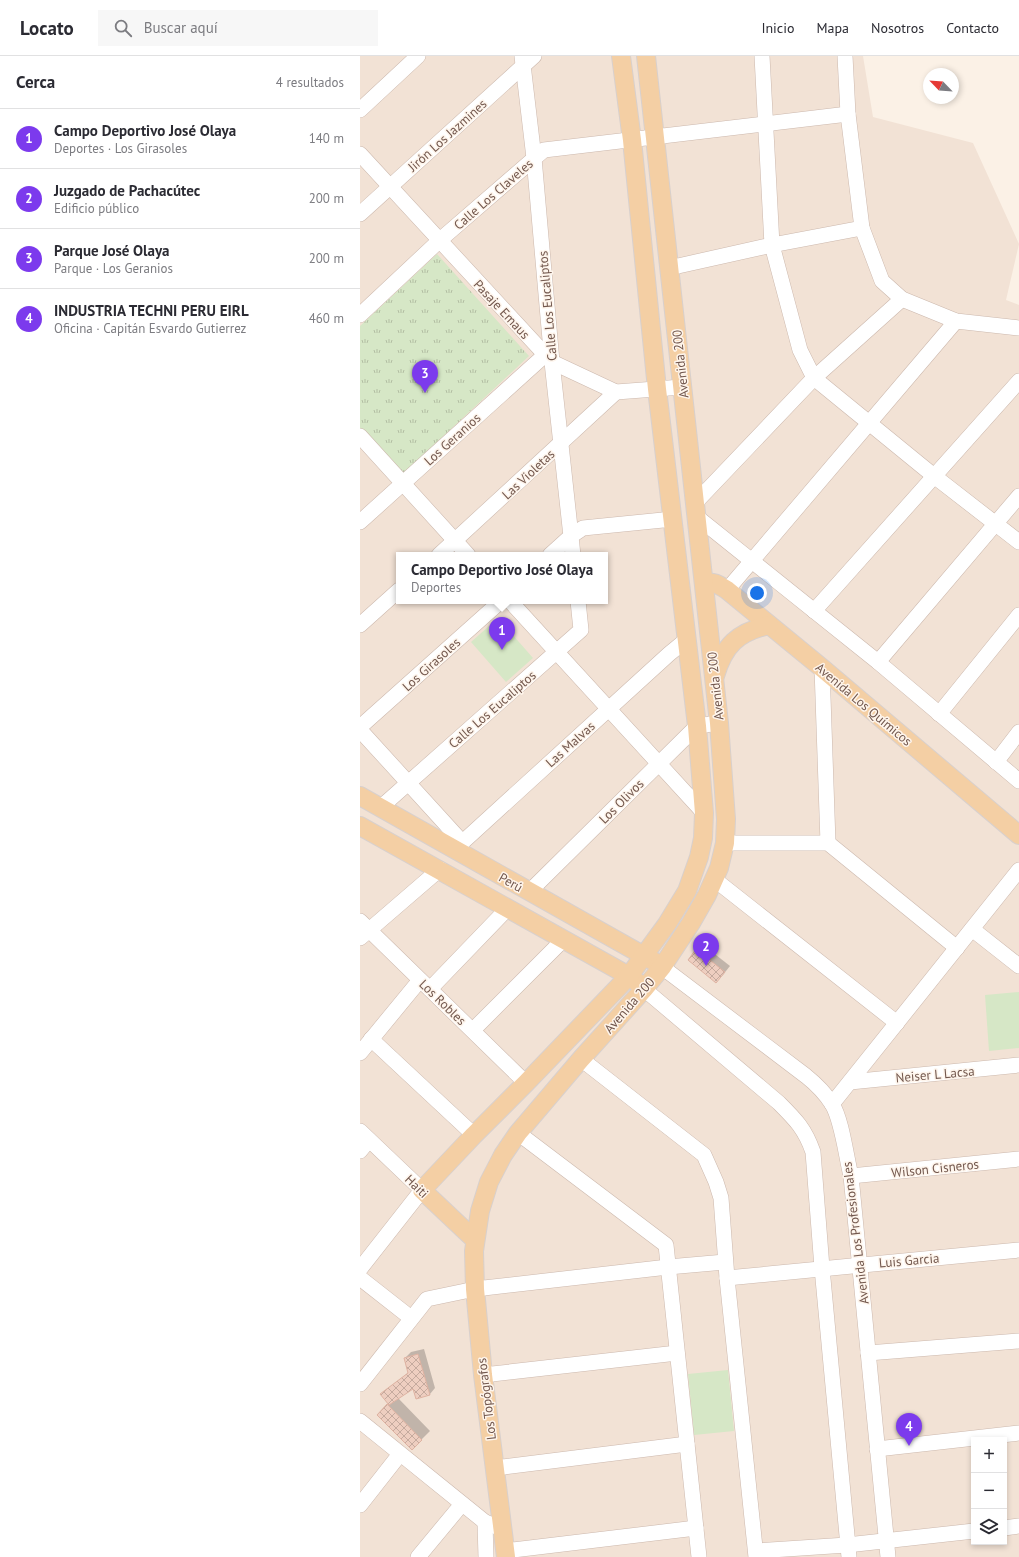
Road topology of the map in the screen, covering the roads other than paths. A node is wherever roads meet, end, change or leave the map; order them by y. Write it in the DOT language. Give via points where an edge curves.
graph roads {
  1 [pos="418,56"];
  2 [pos="621,56"];
  3 [pos="646,56"];
  4 [pos="762,56"];
  5 [pos="844,56"];
  6 [pos="526,59"];
  7 [pos="360,110"];
  8 [pos="848,114"];
  9 [pos="765,124"];
  10 [pos="655,137"];
  11 [pos="632,140"];
  12 [pos="360,154"];
  13 [pos="534,158"];
  14 [pos="390,186"];
  15 [pos="360,214"];
  16 [pos="862,228"];
  17 [pos="440,240"];
  18 [pos="772,245"];
  19 [pos="669,268"];
  20 [pos="902,299"];
  21 [pos="360,315"];
  22 [pos="956,321"];
  23 [pos="1019,328"];
  24 [pos="548,359"];
  25 [pos="814,378"];
  26 [pos="1019,381"];
  27 [pos="682,387"];
  28 [pos="657,389"];
  29 [pos="616,392"];
  30 [pos="870,423"];
  31 [pos="360,436"];
  32 [pos="560,443"];
  33 [pos="934,476"];
  34 [pos="403,484"];
  35 [pos="1019,496"];
  36 [pos="696,510"];
  37 [pos="674,519"];
  38 [pos="360,522"];
  39 [pos="995,524"];
  40 [pos="571,536"];
  41 [pos="455,541"];
  42 [pos="1019,542"];
  43 [pos="442,552"];
  44 [pos="465,552"];
  45 [pos="553,552"];
  46 [pos="573,552"];
  47 [pos="752,561"];
  48 [pos="705,583"];
  49 [pos="727,590"];
  50 [pos="396,593"];
  51 [pos="498,604"];
  52 [pos="513,604"];
  53 [pos="578,604"];
  54 [pos="814,610"];
  55 [pos="1019,616"];
  56 [pos="360,625"];
  57 [pos="769,625"];
  58 [pos="686,640"];
  59 [pos="556,652"];
  60 [pos="878,662"];
  61 [pos="822,668"];
  62 [pos="714,679"];
  63 [pos="608,709"];
  64 [pos="940,714"];
  65 [pos="719,723"];
  66 [pos="697,726"];
  67 [pos="360,727"];
  68 [pos="360,730"];
  69 [pos="1019,732"];
  70 [pos="996,762"];
  71 [pos="658,764"];
  72 [pos="1019,781"];
  73 [pos="408,783"];
  74 [pos="360,796"];
  75 [pos="380,808"];
  76 [pos="704,812"];
  77 [pos="360,826"];
  78 [pos="1019,835"];
  79 [pos="828,843"];
  80 [pos="726,844"];
  81 [pos="458,846"];
  82 [pos="440,870"];
  83 [pos="1019,870"];
  84 [pos="714,879"];
  85 [pos="529,892"];
  86 [pos="508,908"];
  87 [pos="972,929"];
  88 [pos="363,930"];
  89 [pos="564,939"];
  90 [pos="957,948"];
  91 [pos="645,955"];
  92 [pos="1019,966"];
  93 [pos="662,967"];
  94 [pos="629,976"];
  95 [pos="425,984"];
  96 [pos="644,989"];
  97 [pos="897,1023"];
  98 [pos="473,1030"];
  99 [pos="371,1039"];
  100 [pos="360,1053"];
  101 [pos="581,1059"];
  102 [pos="1019,1065"];
  103 [pos="850,1082"];
  104 [pos="526,1083"];
  105 [pos="832,1104"];
  106 [pos="518,1133"];
  107 [pos="474,1134"];
  108 [pos="363,1140"];
  109 [pos="1019,1159"];
  110 [pos="851,1176"];
  111 [pos="422,1190"];
  112 [pos="475,1240"];
  113 [pos="1019,1250"];
  114 [pos="725,1262"];
  115 [pos="859,1264"];
  116 [pos="668,1267"];
  117 [pos="822,1268"];
  118 [pos="360,1269"];
  119 [pos="360,1278"];
  120 [pos="727,1278"];
  121 [pos="475,1289"];
  122 [pos="411,1318"];
  123 [pos="1019,1341"];
  124 [pos="868,1353"];
  125 [pos="678,1354"];
  126 [pos="483,1375"];
  127 [pos="360,1384"];
  128 [pos="360,1421"];
  129 [pos="1019,1434"];
  130 [pos="687,1444"];
  131 [pos="877,1449"];
  132 [pos="400,1454"];
  133 [pos="494,1468"];
  134 [pos="462,1504"];
  135 [pos="360,1505"];
  136 [pos="485,1522"];
  137 [pos="1019,1526"];
  138 [pos="696,1528"];
  139 [pos="1007,1528"];
  140 [pos="502,1529"];
  141 [pos="971,1531"];
  142 [pos="886,1541"];
  143 [pos="848,1551"];
  144 [pos="483,1553"];
  145 [pos="505,1554"];
  146 [pos="756,1554"];
  147 [pos="418,1557"];
  148 [pos="699,1557"];
  149 [pos="888,1557"];
  1 -- 7 [label="street"];
  2 -- 11 [label="main road, Avenida 200"];
  3 -- 10 [label="main road, Avenida 200"];
  4 -- 9 [label="street"];
  5 -- 8 [label="street"];
  6 -- 13 [label="street, Calle Los Eucaliptos"];
  6 -- 14 [label="street, Jirón Los Jazmines"];
  8 -- 9 [label="street, Calle Los Claveles"];
  8 -- 16 [label="street"];
  9 -- 10 [label="street, Calle Los Claveles"];
  9 -- 18 [label="street"];
  10 -- 11 [label="street, Calle Los Claveles"];
  10 -- 19 [label="main road, Avenida 200"];
  11 -- 13 [label="street, Calle Los Claveles" via="544,150"];
  11 -- 28 [label="main road, Avenida 200"];
  12 -- 14 [label="street, Pasaje Emaus"];
  13 -- 17 [label="street, Calle Los Claveles"];
  13 -- 24 [label="street, Calle Los Eucaliptos"];
  14 -- 15 [label="street, Jirón Los Jazmines"];
  14 -- 17 [label="street, Pasaje Emaus"];
  16 -- 18 [label="street"];
  16 -- 20 [label="street" via="882,281"];
  17 -- 21 [label="street, Calle Los Claveles"];
  17 -- 24 [label="street, Pasaje Emaus"];
  18 -- 19 [label="street"];
  18 -- 25 [label="street" via="800,350"];
  19 -- 27 [label="main road, Avenida 200"];
  20 -- 22 [label="street"];
  20 -- 25 [label="street"];
  22 -- 23 [label="street"];
  22 -- 30 [label="street"];
  24 -- 29 [label="street, Pasaje Emaus"];
  24 -- 32 [label="street, Calle Los Eucaliptos"];
  24 -- 34 [label="street, Los Geranios"];
  25 -- 30 [label="street"];
  25 -- 36 [label="street"];
  26 -- 33 [label="street"];
  27 -- 28 [label="street, Pasaje Emaus"];
  27 -- 36 [label="main road, Avenida 200"];
  28 -- 29 [label="street, Pasaje Emaus"];
  28 -- 37 [label="main road, Avenida 200"];
  29 -- 32 [label="street, Las Violetas"];
  30 -- 33 [label="street"];
  30 -- 47 [label="street"];
  31 -- 34 [label="street"];
  32 -- 40 [label="street, Calle Los Eucaliptos"];
  32 -- 41 [label="street, Las Violetas"];
  33 -- 39 [label="street"];
  33 -- 54 [label="street"];
  34 -- 38 [label="street, Los Geranios"];
  34 -- 41 [label="street"];
  35 -- 39 [label="street"];
  36 -- 47 [label="street"];
  36 -- 48 [label="main road, Avenida 200"];
  37 -- 40 [label="street" via="583,528"];
  37 -- 58 [label="main road, Avenida 200"];
  39 -- 42 [label="street"];
  39 -- 60 [label="street"];
  40 -- 45 [label="street"];
  40 -- 46 [label="street, Calle Los Eucaliptos"];
  41 -- 43 [label="street, Las Violetas"];
  41 -- 44 [label="street"];
  47 -- 49 [label="street"];
  47 -- 54 [label="street"];
  48 -- 49 [label="main road, Avenida Los Químicos" via="716,583"];
  48 -- 62 [label="main road, Avenida 200"];
  49 -- 57 [label="main road, Avenida Los Químicos"];
  50 -- 56 [label="street"];
  51 -- 67 [label="street, Los Girasoles"];
  52 -- 59 [label="street"];
  53 -- 59 [label="street, Calle Los Eucaliptos" via="581,630"];
  54 -- 60 [label="street"];
  55 -- 64 [label="street"];
  57 -- 61 [label="main road, Avenida Los Químicos"];
  57 -- 62 [label="main road" via="754,628 728,646"];
  58 -- 63 [label="street, Las Malvas"];
  58 -- 66 [label="main road, Avenida 200"];
  59 -- 63 [label="street"];
  59 -- 73 [label="street, Calle Los Eucaliptos"];
  60 -- 64 [label="street"];
  61 -- 78 [label="main road, Avenida Los Químicos"];
  61 -- 79 [label="street"];
  62 -- 65 [label="main road, Avenida 200"];
  63 -- 71 [label="street"];
  63 -- 81 [label="street, Las Malvas"];
  64 -- 70 [label="street"];
  65 -- 66 [label="street"];
  65 -- 80 [label="main road, Avenida 200"];
  66 -- 71 [label="street, Los Olivos"];
  66 -- 76 [label="main road, Avenida 200"];
  68 -- 73 [label="street"];
  69 -- 70 [label="street"];
  70 -- 72 [label="street"];
  71 -- 76 [label="street"];
  71 -- 85 [label="street, Los Olivos"];
  73 -- 75 [label="street, Calle Los Eucaliptos"];
  73 -- 81 [label="street"];
  74 -- 75 [label="main road, Perú"];
  75 -- 81 [label="main road, Perú"];
  76 -- 91 [label="main road, Avenida 200" via="703,838 687,891"];
  77 -- 82 [label="main road, Perú"];
  79 -- 80 [label="street"];
  79 -- 90 [label="street"];
  80 -- 84 [label="main road, Avenida 200"];
  81 -- 85 [label="main road, Perú"];
  82 -- 86 [label="main road, Perú"];
  82 -- 88 [label="street"];
  83 -- 87 [label="street"];
  84 -- 93 [label="main road, Avenida 200" via="691,923"];
  84 -- 97 [label="street"];
  85 -- 91 [label="main road, Perú"];
  86 -- 89 [label="main road, Perú"];
  86 -- 95 [label="street"];
  87 -- 90 [label="street"];
  87 -- 92 [label="street"];
  88 -- 95 [label="street, Los Robles"];
  89 -- 94 [label="main road, Perú"];
  89 -- 98 [label="street"];
  90 -- 97 [label="street"];
  91 -- 93 [label="main road, Perú"];
  91 -- 94 [label="main road, Avenida 200"];
  93 -- 96 [label="main road, Avenida 200"];
  93 -- 105 [label="street, Avenida Los Profesionales" via="806,1076"];
  94 -- 96 [label="main road, Perú"];
  94 -- 104 [label="main road, Avenida 200"];
  95 -- 98 [label="street, Los Robles"];
  95 -- 99 [label="street"];
  96 -- 101 [label="main road, Avenida 200"];
  96 -- 117 [label="street" via="779,1103 807,1136 813,1152"];
  97 -- 103 [label="street"];
  98 -- 104 [label="street, Los Robles"];
  99 -- 100 [label="street"];
  99 -- 107 [label="street"];
  101 -- 106 [label="main road, Avenida 200"];
  101 -- 114 [label="street" via="704,1155 720,1198"];
  102 -- 103 [label="street, Neiser L Lacsa"];
  103 -- 105 [label="street"];
  104 -- 107 [label="main road, Avenida 200"];
  105 -- 110 [label="street, Avenida Los Profesionales"];
  106 -- 112 [label="main road, Avenida 200" via="489,1182"];
  106 -- 116 [label="street" via="666,1245"];
  107 -- 111 [label="main road, Avenida 200"];
  108 -- 111 [label="street, Haiti"];
  109 -- 110 [label="street, Wilson Cisneros"];
  110 -- 115 [label="street, Avenida Los Profesionales"];
  111 -- 112 [label="main road, Haiti"];
  111 -- 118 [label="street"];
  112 -- 121 [label="main road, Los Topógrafos"];
  113 -- 115 [label="street, Luis Garcia"];
  114 -- 116 [label="street"];
  114 -- 120 [label="street"];
  115 -- 117 [label="street, Luis Garcia"];
  115 -- 124 [label="street, Avenida Los Profesionales"];
  116 -- 121 [label="street"];
  116 -- 125 [label="street"];
  117 -- 120 [label="street, Luis Garcia"];
  117 -- 143 [label="street"];
  119 -- 122 [label="street"];
  120 -- 146 [label="street"];
  121 -- 122 [label="street" via="427,1299"];
  121 -- 126 [label="main road, Los Topógrafos"];
  122 -- 127 [label="street"];
  123 -- 124 [label="street"];
  124 -- 131 [label="street, Avenida Los Profesionales"];
  125 -- 126 [label="street"];
  125 -- 130 [label="street"];
  126 -- 133 [label="main road, Los Topógrafos"];
  128 -- 132 [label="street"];
  129 -- 131 [label="street"];
  130 -- 133 [label="street"];
  130 -- 138 [label="street"];
  131 -- 142 [label="street, Avenida Los Profesionales"];
  132 -- 134 [label="street"];
  132 -- 135 [label="street"];
  133 -- 140 [label="main road, Los Topógrafos"];
  134 -- 136 [label="street"];
  134 -- 147 [label="street"];
  136 -- 140 [label="street"];
  136 -- 144 [label="street"];
  137 -- 139 [label="street"];
  138 -- 145 [label="street"];
  138 -- 148 [label="street"];
  140 -- 145 [label="main road, Los Topógrafos"];
  141 -- 142 [label="street"];
  142 -- 143 [label="street"];
  142 -- 149 [label="street, Avenida Los Profesionales"];
  143 -- 146 [label="street"];
}
